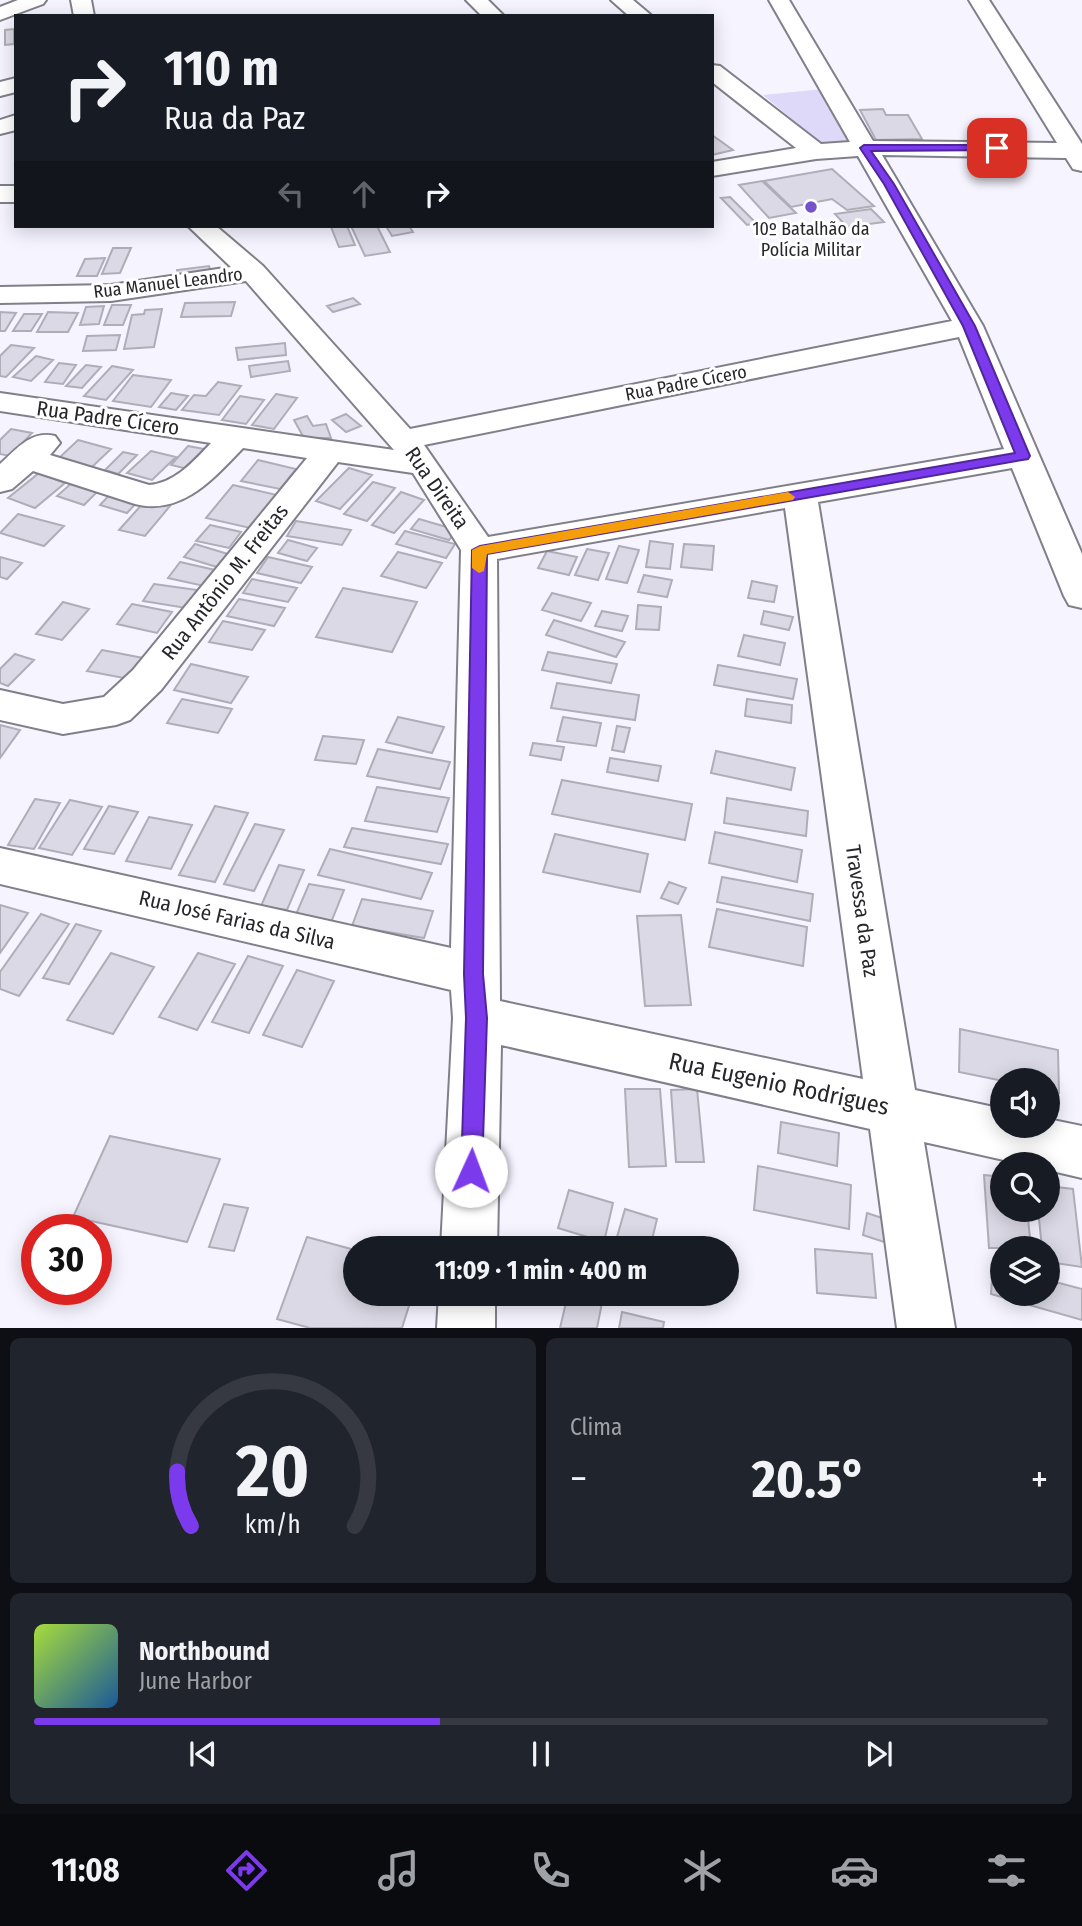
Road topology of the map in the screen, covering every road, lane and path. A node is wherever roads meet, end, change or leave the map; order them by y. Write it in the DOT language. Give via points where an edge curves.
graph roads {
  1 [pos="36,0"];
  2 [pos="476,0"];
  3 [pos="621,0"];
  4 [pos="779,0"];
  5 [pos="979,0"];
  6 [pos="0,14"];
  7 [pos="492,14"];
  8 [pos="639,14"];
  9 [pos="714,73"];
  10 [pos="864,148"];
  11 [pos="816,152"];
  12 [pos="1079,155"];
  13 [pos="714,169"];
  14 [pos="218,231"];
  15 [pos="253,272"];
  16 [pos="0,295"];
  17 [pos="969,326"];
  18 [pos="0,402"];
  19 [pos="78,414"];
  20 [pos="236,437"];
  21 [pos="330,451"];
  22 [pos="414,452"];
  23 [pos="1023,456"];
  24 [pos="27,458"];
  25 [pos="0,482"];
  26 [pos="800,494"];
  27 [pos="480,550"];
  28 [pos="1082,596"];
  29 [pos="0,705"];
  30 [pos="0,866"];
  31 [pos="475,996"];
  32 [pos="892,1109"];
  33 [pos="1082,1152"];
  34 [pos="469,1236"];
  35 [pos="467,1306"];
  36 [pos="466,1328"];
  37 [pos="926,1328"];
  1 -- 6 [label="street"];
  2 -- 7 [label="street"];
  3 -- 8 [label="street"];
  4 -- 10 [label="street"];
  5 -- 12 [label="street"];
  9 -- 11 [label="street"];
  10 -- 11 [label="street"];
  10 -- 12 [label="street"];
  10 -- 17 [label="street"];
  11 -- 13 [label="street"];
  14 -- 15 [label="street, Rua Direita"];
  15 -- 16 [label="street, Rua Manuel Leandro" via="111,293"];
  15 -- 22 [label="street, Rua Direita"];
  17 -- 22 [label="street, Rua Padre Cícero"];
  17 -- 23 [label="street"];
  18 -- 19 [label="street, Rua Padre Cícero"];
  19 -- 20 [label="street, Rua Padre Cícero"];
  19 -- 24 [label="street"];
  20 -- 21 [label="street, Rua Padre Cícero"];
  20 -- 24 [label="street" via="182,489 160,496 147,496"];
  21 -- 22 [label="street, Rua Padre Cícero"];
  21 -- 29 [label="street, Rua Antônio M. Freitas" via="147,680 116,710 63,719"];
  22 -- 27 [label="street, Rua Direita"];
  23 -- 26 [label="street"];
  23 -- 28 [label="street"];
  24 -- 25 [label="street"];
  26 -- 27 [label="street"];
  26 -- 32 [label="street, Travessa da Paz"];
  27 -- 31 [label="street, Rua Direita"];
  30 -- 31 [label="street, Rua José Farias da Silva"];
  31 -- 32 [label="street, Rua Eugenio Rodrigues"];
  31 -- 34 [label="street, Rua Direita"];
  32 -- 33 [label="street, Rua Eugenio Rodrigues"];
  32 -- 37 [label="street, Travessa da Paz"];
  35 -- 36 [label="street"];
}
